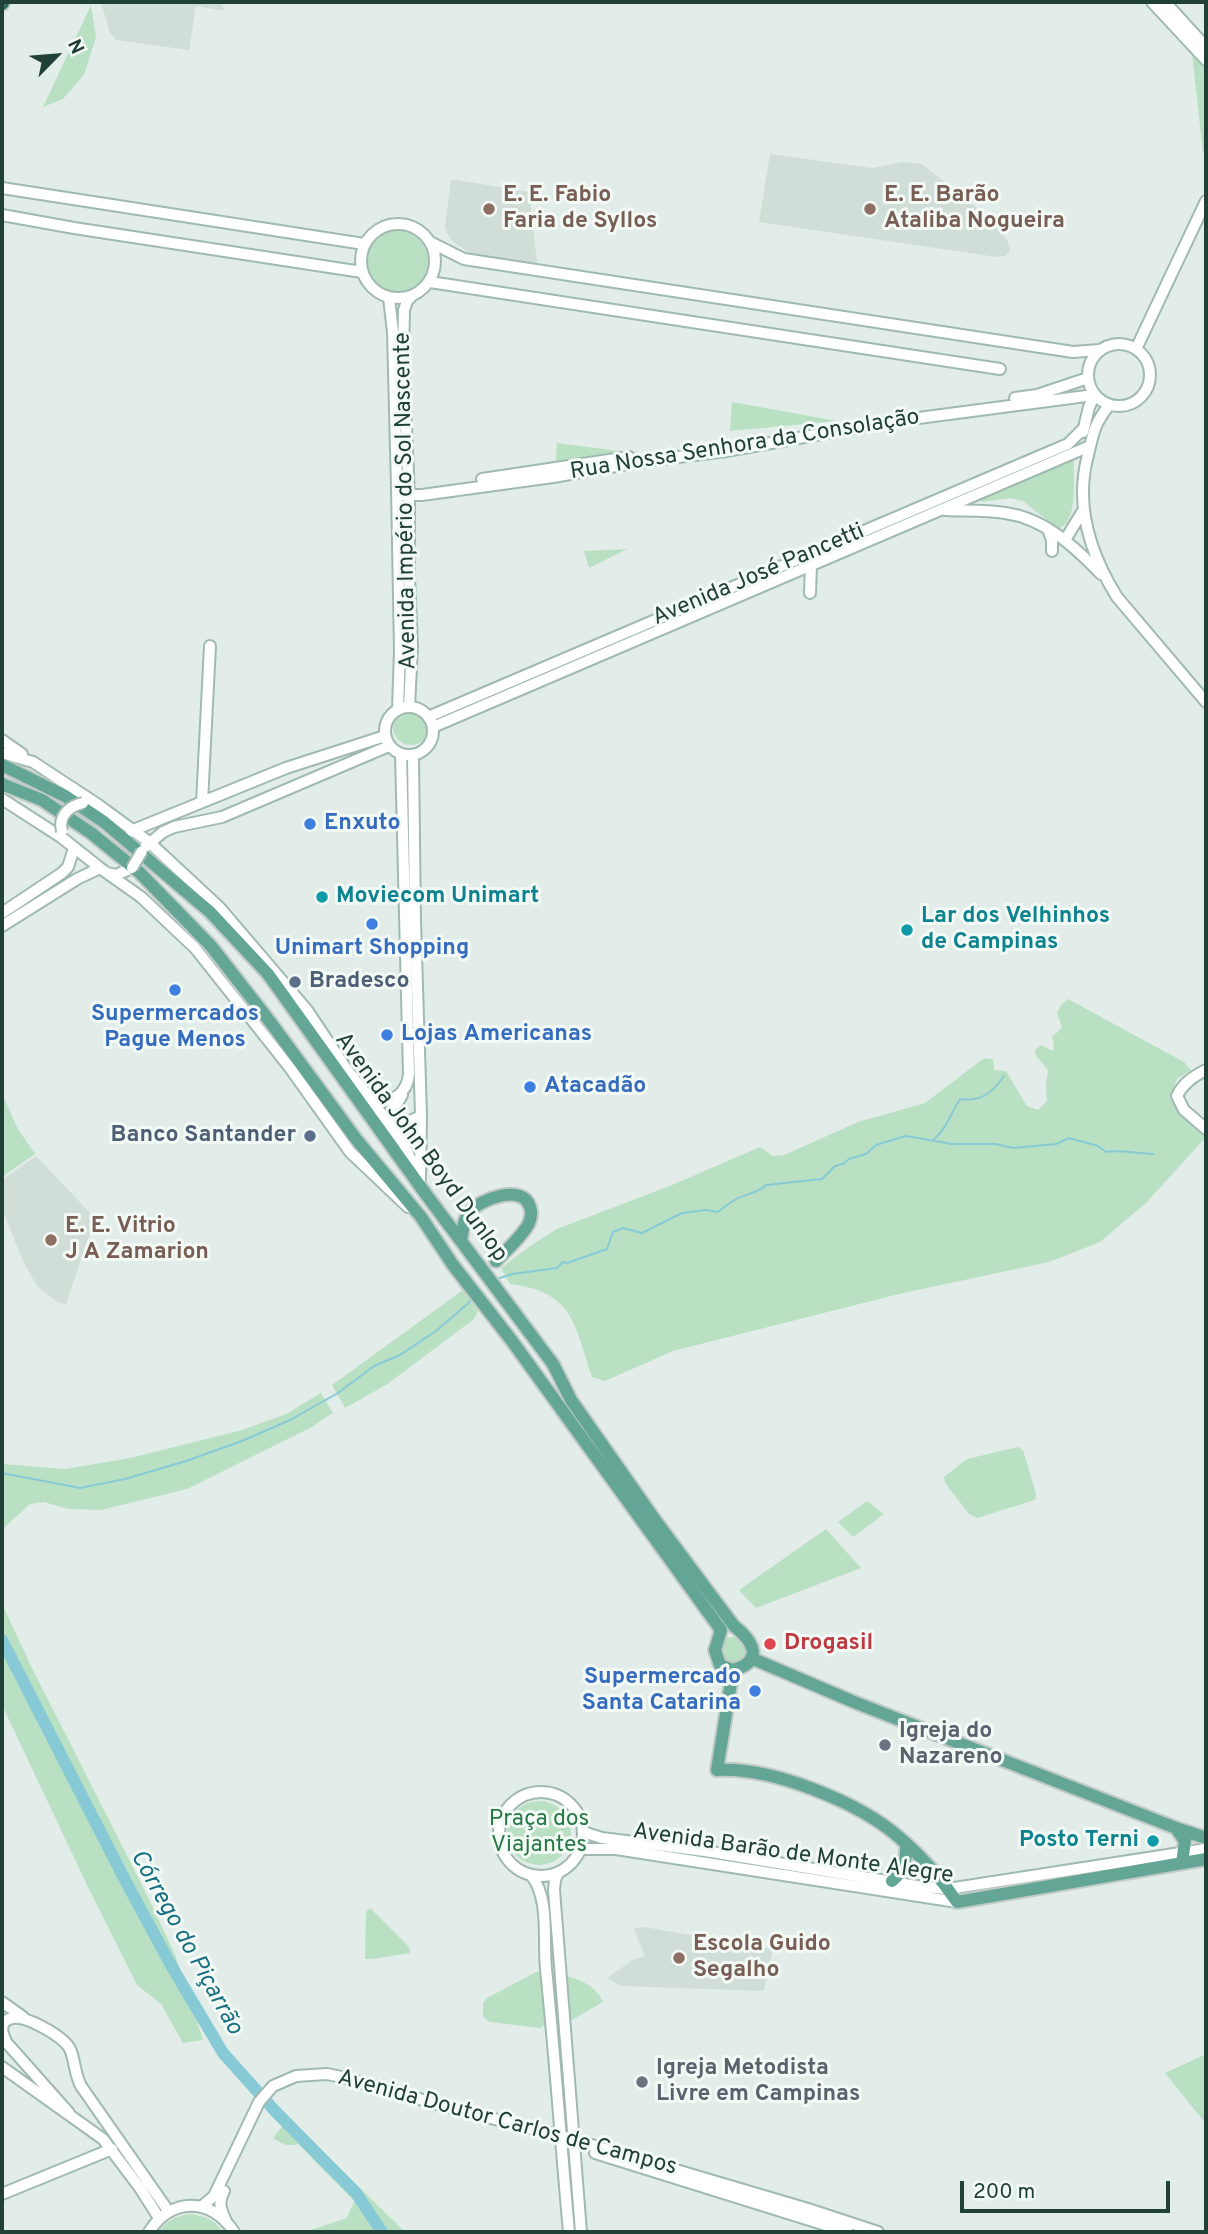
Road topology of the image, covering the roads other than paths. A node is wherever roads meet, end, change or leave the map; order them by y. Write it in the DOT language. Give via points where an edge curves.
graph roads {
  1 [pos="1152,2"];
  2 [pos="1165,2"];
  3 [pos="1206,47"];
  4 [pos="1206,60"];
  5 [pos="2,188"];
  6 [pos="1206,201"];
  7 [pos="2,215"];
  8 [pos="430,242"];
  9 [pos="365,244"];
  10 [pos="362,272"];
  11 [pos="430,282"];
  12 [pos="411,297"];
  13 [pos="389,298"];
  14 [pos="1136,349"];
  15 [pos="1099,350"];
  16 [pos="1000,369"];
  17 [pos="1088,378"];
  18 [pos="1095,395"];
  19 [pos="1109,405"];
  20 [pos="1084,428"];
  21 [pos="1086,448"];
  22 [pos="397,491"];
  23 [pos="409,493"];
  24 [pos="1084,509"];
  25 [pos="942,510"];
  26 [pos="1048,529"];
  27 [pos="1065,540"];
  28 [pos="1052,551"];
  29 [pos="811,565"];
  30 [pos="1106,579"];
  31 [pos="810,593"];
  32 [pos="210,646"];
  33 [pos="1206,702"];
  34 [pos="403,708"];
  35 [pos="431,722"];
  36 [pos="2,740"];
  37 [pos="387,741"];
  38 [pos="2,753"];
  39 [pos="401,754"];
  40 [pos="413,755"];
  41 [pos="33,762"];
  42 [pos="2,765"];
  43 [pos="2,784"];
  44 [pos="2,799"];
  45 [pos="202,802"];
  46 [pos="97,804"];
  47 [pos="131,831"];
  48 [pos="146,847"];
  49 [pos="74,849"];
  50 [pos="103,871"];
  51 [pos="2,913"];
  52 [pos="2,926"];
  53 [pos="1206,1070"];
  54 [pos="403,1092"];
  55 [pos="372,1101"];
  56 [pos="421,1115"];
  57 [pos="1206,1129"];
  58 [pos="420,1179"];
  59 [pos="425,1193"];
  60 [pos="421,1217"];
  61 [pos="461,1240"];
  62 [pos="496,1261"];
  63 [pos="728,1628"];
  64 [pos="751,1658"];
  65 [pos="733,1670"];
  66 [pos="1176,1828"];
  67 [pos="583,1832"];
  68 [pos="1206,1838"];
  69 [pos="906,1843"];
  70 [pos="580,1849"];
  71 [pos="1206,1849"];
  72 [pos="1183,1857"];
  73 [pos="1206,1858"];
  74 [pos="558,1872"];
  75 [pos="531,1875"];
  76 [pos="892,1881"];
  77 [pos="948,1889"];
  78 [pos="957,1902"];
  79 [pos="2,2002"];
  80 [pos="35,2023"];
  81 [pos="2,2067"];
  82 [pos="261,2103"];
  83 [pos="69,2113"];
  84 [pos="568,2141"];
  85 [pos="111,2150"];
  86 [pos="2,2194"];
  87 [pos="201,2207"];
  88 [pos="164,2215"];
  89 [pos="226,2221"];
  90 [pos="149,2232"];
  91 [pos="233,2232"];
  92 [pos="569,2232"];
  93 [pos="581,2232"];
  94 [pos="848,2232"];
  95 [pos="878,2232"];
  1 -- 4 [label="main road"];
  2 -- 3 [label="main road"];
  5 -- 9 [label="main road"];
  6 -- 14 [label="main road"];
  7 -- 10 [label="main road"];
  8 -- 9 [label="main road" via="415,228 397,223 379,229"];
  8 -- 11 [label="main road" via="436,262"];
  8 -- 15 [label="main road" via="464,259 540,272 1073,352"];
  9 -- 10 [label="main road"];
  10 -- 13 [label="main road" via="372,288"];
  11 -- 12 [label="main road"];
  11 -- 16 [label="main road"];
  12 -- 13 [label="main road"];
  12 -- 23 [label="main road, Avenida Império do Sol Nascente" via="404,310 403,358"];
  13 -- 22 [label="main road, Avenida Império do Sol Nascente"];
  14 -- 15 [label="main road" via="1117,343"];
  14 -- 19 [label="main road" via="1149,365 1149,385 1137,401"];
  15 -- 17 [label="main road" via="1090,363"];
  17 -- 18 [label="main road"];
  17 -- 23 [label="main road, Rua Nossa Senhora da Consolação" via="1037,395"];
  18 -- 19 [label="main road"];
  18 -- 20 [label="main road"];
  18 -- 23 [label="main road, Rua Nossa Senhora da Consolação"];
  19 -- 21 [label="main road"];
  20 -- 21 [label="main road"];
  20 -- 35 [label="main road, Avenida José Pancetti" via="1068,444"];
  21 -- 24 [label="main road" via="1080,457"];
  21 -- 25 [label="main road, Avenida José Pancetti"];
  22 -- 23 [label="main road, Rua Nossa Senhora da Consolação"];
  22 -- 34 [label="main road, Avenida Império do Sol Nascente"];
  23 -- 34 [label="main road, Avenida Império do Sol Nascente" via="412,648"];
  24 -- 27 [label="main road"];
  24 -- 30 [label="main road" via="1089,539"];
  25 -- 26 [label="main road" via="1006,513"];
  25 -- 29 [label="main road, Avenida José Pancetti"];
  26 -- 27 [label="main road"];
  26 -- 28 [label="main road"];
  27 -- 30 [label="main road"];
  29 -- 31 [label="main road"];
  29 -- 35 [label="main road, Avenida José Pancetti"];
  30 -- 33 [label="main road"];
  32 -- 45 [label="main road"];
  34 -- 35 [label="main road" via="421,710"];
  34 -- 37 [label="main road" via="387,720"];
  35 -- 40 [label="main road" via="429,744"];
  36 -- 41 [label="main road"];
  37 -- 39 [label="main road"];
  37 -- 45 [label="main road" via="286,768"];
  37 -- 48 [label="main road" via="222,817 174,827"];
  38 -- 41 [label="main road"];
  39 -- 40 [label="main road"];
  39 -- 54 [label="main road" via="409,1074"];
  40 -- 56 [label="main road"];
  41 -- 46 [label="main road"];
  42 -- 59 [label="main road, Avenida John Boyd Dunlop" via="65,796 104,822 210,912 268,974"];
  43 -- 60 [label="main road, Avenida John Boyd Dunlop" via="72,818 182,914"];
  44 -- 49 [label="main road, Avenida John Boyd Dunlop"];
  45 -- 47 [label="main road"];
  46 -- 47 [label="main road"];
  46 -- 49 [label="main road, bridge" via="75,805 65,813 60,824"];
  47 -- 48 [label="main road"];
  48 -- 50 [label="main road, bridge" via="122,874"];
  48 -- 55 [label="main road" via="220,908 307,1010"];
  49 -- 50 [label="main road, Avenida John Boyd Dunlop"];
  49 -- 51 [label="main road" via="62,873"];
  50 -- 52 [label="main road" via="77,879"];
  50 -- 60 [label="main road, Avenida John Boyd Dunlop" via="141,897 195,948 283,1058 350,1152"];
  53 -- 57 [label="main road" via="1186,1082 1177,1096 1184,1110"];
  54 -- 55 [label="main road"];
  54 -- 56 [label="main road" via="394,1107 394,1118 406,1123"];
  55 -- 58 [label="main road" via="403,1143"];
  56 -- 58 [label="main road"];
  58 -- 59 [label="main road"];
  59 -- 61 [label="main road, Avenida John Boyd Dunlop"];
  60 -- 63 [label="main road, Avenida John Boyd Dunlop"];
  61 -- 62 [label="main road" via="465,1219 474,1208 501,1196 523,1197 529,1204 530,1220"];
  61 -- 63 [label="main road, Avenida John Boyd Dunlop" via="553,1364 571,1400"];
  63 -- 64 [label="main road" via="749,1639"];
  63 -- 65 [label="main road" via="715,1655 720,1665"];
  64 -- 65 [label="main road"];
  64 -- 66 [label="main road"];
  65 -- 69 [label="main road" via="718,1770 767,1776 816,1790"];
  66 -- 68 [label="main road"];
  66 -- 72 [label="main road" via="1184,1837"];
  67 -- 70 [label="main road"];
  67 -- 75 [label="main road" via="576,1811 555,1794 536,1791 511,1803 499,1827 500,1846 508,1861"];
  67 -- 76 [label="main road, Avenida Barão de Monte Alegre"];
  69 -- 76 [label="main road" via="903,1867"];
  69 -- 77 [label="main road"];
  70 -- 74 [label="main road"];
  70 -- 78 [label="main road, Avenida Barão de Monte Alegre" via="616,1850"];
  71 -- 72 [label="main road, Avenida Barão de Monte Alegre"];
  72 -- 73 [label="main road, Avenida Barão de Monte Alegre"];
  72 -- 77 [label="main road, Avenida Barão de Monte Alegre"];
  72 -- 78 [label="main road, Avenida Barão de Monte Alegre"];
  74 -- 75 [label="main road"];
  74 -- 84 [label="main road" via="554,1890"];
  75 -- 84 [label="main road" via="539,1885 545,1927 545,1965"];
  76 -- 77 [label="main road, Avenida Barão de Monte Alegre"];
  77 -- 78 [label="main road"];
  79 -- 80 [label="main road"];
  80 -- 83 [label="main road" via="14,2018 4,2023 2,2031 14,2053"];
  80 -- 88 [label="main road" via="65,2042 81,2086"];
  81 -- 83 [label="main road"];
  82 -- 84 [label="main road, Avenida Doutor Carlos de Campos" via="276,2083 327,2074"];
  82 -- 87 [label="main road, Avenida Doutor Carlos de Campos" via="214,2196"];
  82 -- 89 [label="main road, Avenida Doutor Carlos de Campos" via="220,2200"];
  83 -- 85 [label="main road"];
  84 -- 92 [label="main road"];
  84 -- 93 [label="main road"];
  84 -- 94 [label="main road, Avenida Doutor Carlos de Campos"];
  84 -- 95 [label="main road, Avenida Doutor Carlos de Campos"];
  85 -- 86 [label="main road"];
  85 -- 88 [label="main road"];
  87 -- 88 [label="main road" via="177,2208"];
  87 -- 89 [label="main road"];
  88 -- 90 [label="main road"];
  89 -- 91 [label="main road"];
}
